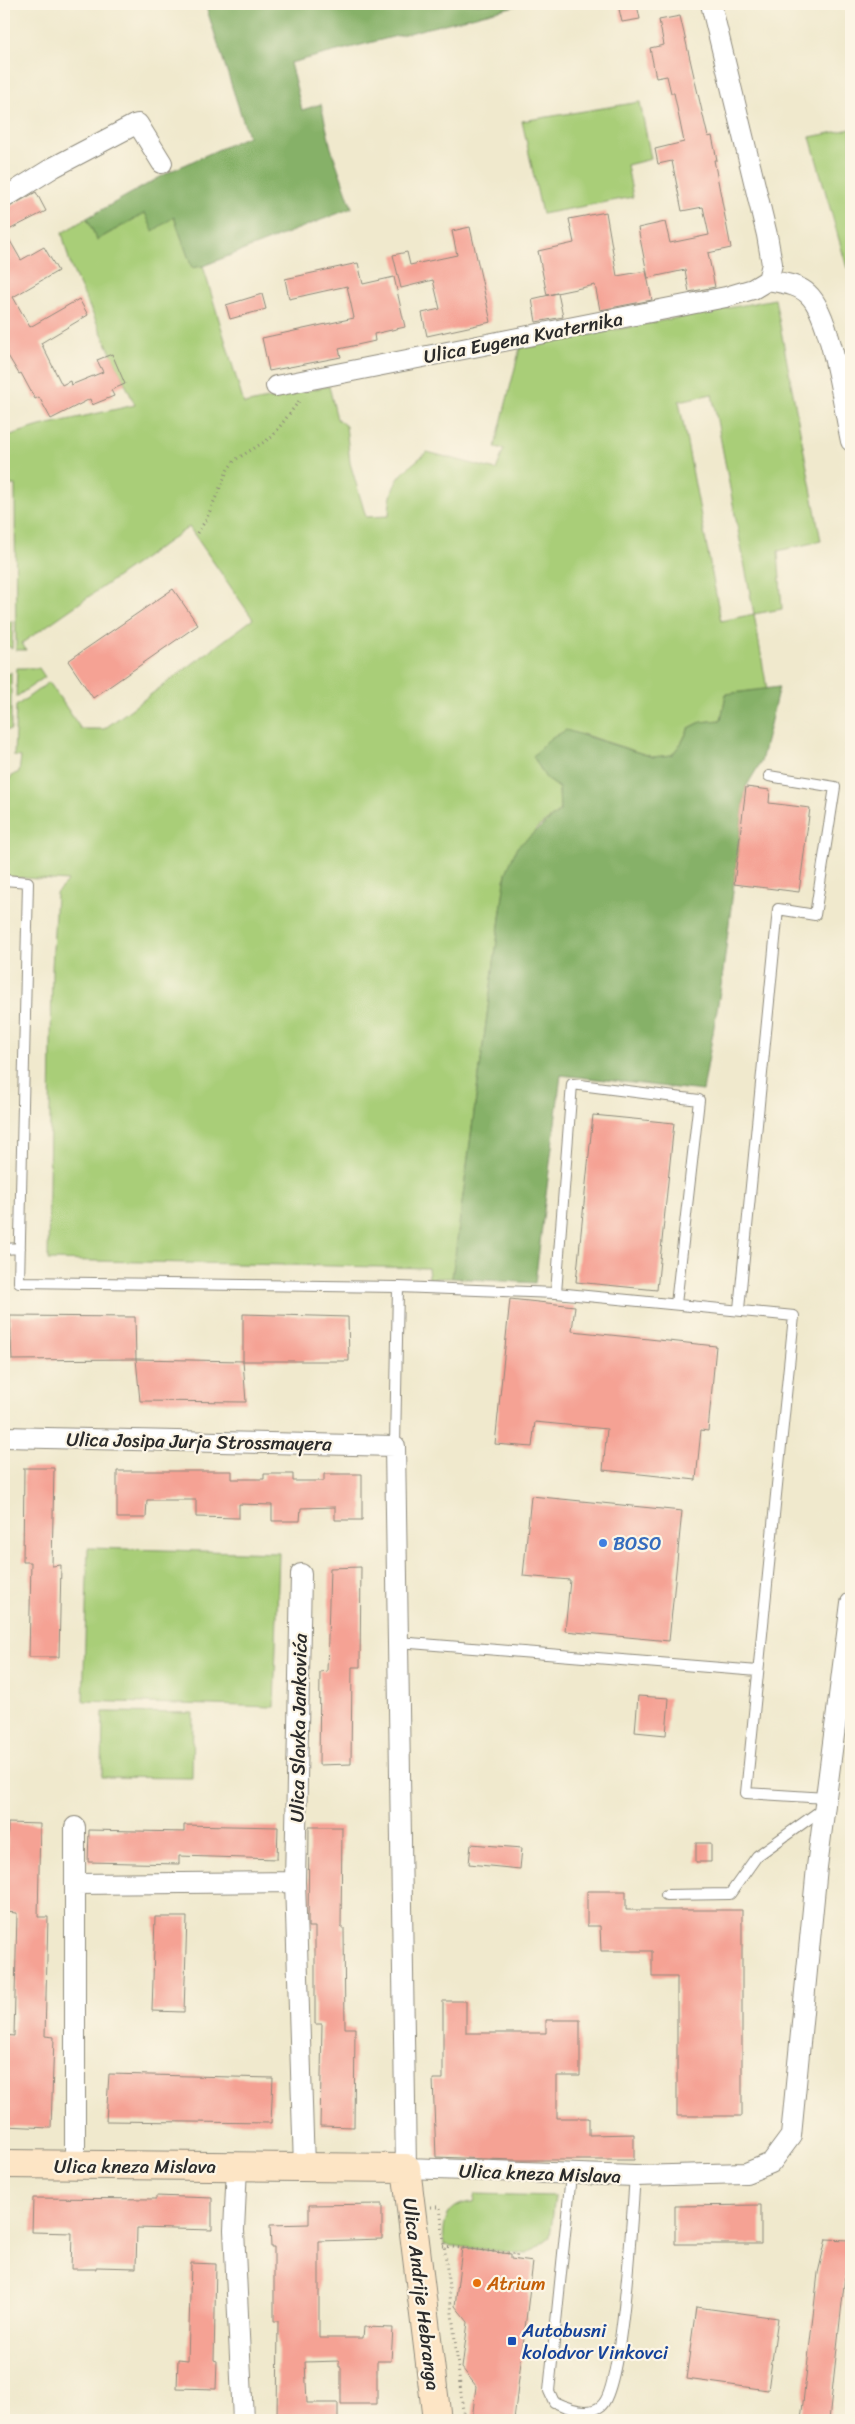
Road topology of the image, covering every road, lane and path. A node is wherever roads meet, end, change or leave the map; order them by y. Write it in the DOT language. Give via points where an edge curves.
graph roads {
  1 [pos="710,4"];
  2 [pos="162,163"];
  3 [pos="4,198"];
  4 [pos="768,280"];
  5 [pos="314,378"];
  6 [pos="276,386"];
  7 [pos="851,441"];
  8 [pos="197,532"];
  9 [pos="769,776"];
  10 [pos="4,880"];
  11 [pos="20,1248"];
  12 [pos="4,1249"];
  13 [pos="398,1287"];
  14 [pos="556,1292"];
  15 [pos="676,1304"];
  16 [pos="739,1309"];
  17 [pos="4,1437"];
  18 [pos="395,1446"];
  19 [pos="301,1574"];
  20 [pos="851,1602"];
  21 [pos="398,1642"];
  22 [pos="758,1671"];
  23 [pos="825,1803"];
  24 [pos="76,1827"];
  25 [pos="295,1882"];
  26 [pos="75,1884"];
  27 [pos="666,1895"];
  28 [pos="4,2164"];
  29 [pos="75,2166"];
  30 [pos="237,2167"];
  31 [pos="304,2167"];
  32 [pos="406,2168"];
  33 [pos="571,2175"];
  34 [pos="635,2176"];
  35 [pos="411,2206"];
  36 [pos="443,2246"];
  37 [pos="516,2260"];
  38 [pos="243,2420"];
  39 [pos="437,2420"];
  40 [pos="464,2420"];
  1 -- 4 [label="street" via="767,235 772,264"];
  2 -- 3 [label="street" via="138,124 54,167"];
  4 -- 5 [label="street, Ulica Eugena Kvaternika" via="753,289 726,297"];
  4 -- 7 [label="street" via="798,287 817,304 829,340"];
  5 -- 6 [label="street, Ulica Eugena Kvaternika"];
  5 -- 8 [label="path" via="272,437 232,464 206,520"];
  9 -- 16 [label="lane" via="835,787 815,915 778,910"];
  10 -- 11 [label="lane" via="28,882"];
  11 -- 12 [label="lane"];
  11 -- 13 [label="lane" via="19,1282"];
  13 -- 14 [label="lane"];
  13 -- 18 [label="lane"];
  14 -- 15 [label="lane"];
  14 -- 15 [label="lane" via="572,1084 700,1100"];
  15 -- 16 [label="lane"];
  16 -- 22 [label="lane" via="794,1316"];
  17 -- 18 [label="street, Ulica Josipa Jurja Strossmayera"];
  18 -- 21 [label="street"];
  19 -- 25 [label="street, Ulica Slavka Jankovića"];
  20 -- 23 [label="street"];
  21 -- 22 [label="lane"];
  21 -- 32 [label="street"];
  22 -- 23 [label="lane" via="746,1793"];
  23 -- 27 [label="lane" via="757,1856 730,1894"];
  23 -- 34 [label="street, Ulica kneza Mislava" via="791,2136 771,2163 746,2173"];
  24 -- 26 [label="street"];
  25 -- 26 [label="street"];
  25 -- 31 [label="street, Ulica Slavka Jankovića"];
  26 -- 29 [label="street"];
  28 -- 29 [label="main road, Ulica kneza Mislava"];
  29 -- 30 [label="main road, Ulica kneza Mislava"];
  30 -- 31 [label="main road, Ulica kneza Mislava"];
  30 -- 38 [label="street" via="234,2230"];
  31 -- 32 [label="main road, Ulica kneza Mislava"];
  32 -- 33 [label="street, Ulica kneza Mislava"];
  32 -- 35 [label="main road, Ulica Andrije Hebranga"];
  33 -- 34 [label="street, Ulica kneza Mislava"];
  33 -- 34 [label="lane" via="549,2391 554,2402 565,2407 594,2410 609,2396 617,2361"];
  35 -- 36 [label="path" via="440,2207"];
  35 -- 39 [label="main road, Ulica Andrije Hebranga"];
  36 -- 37 [label="path" via="517,2254"];
  36 -- 40 [label="path"];
}
